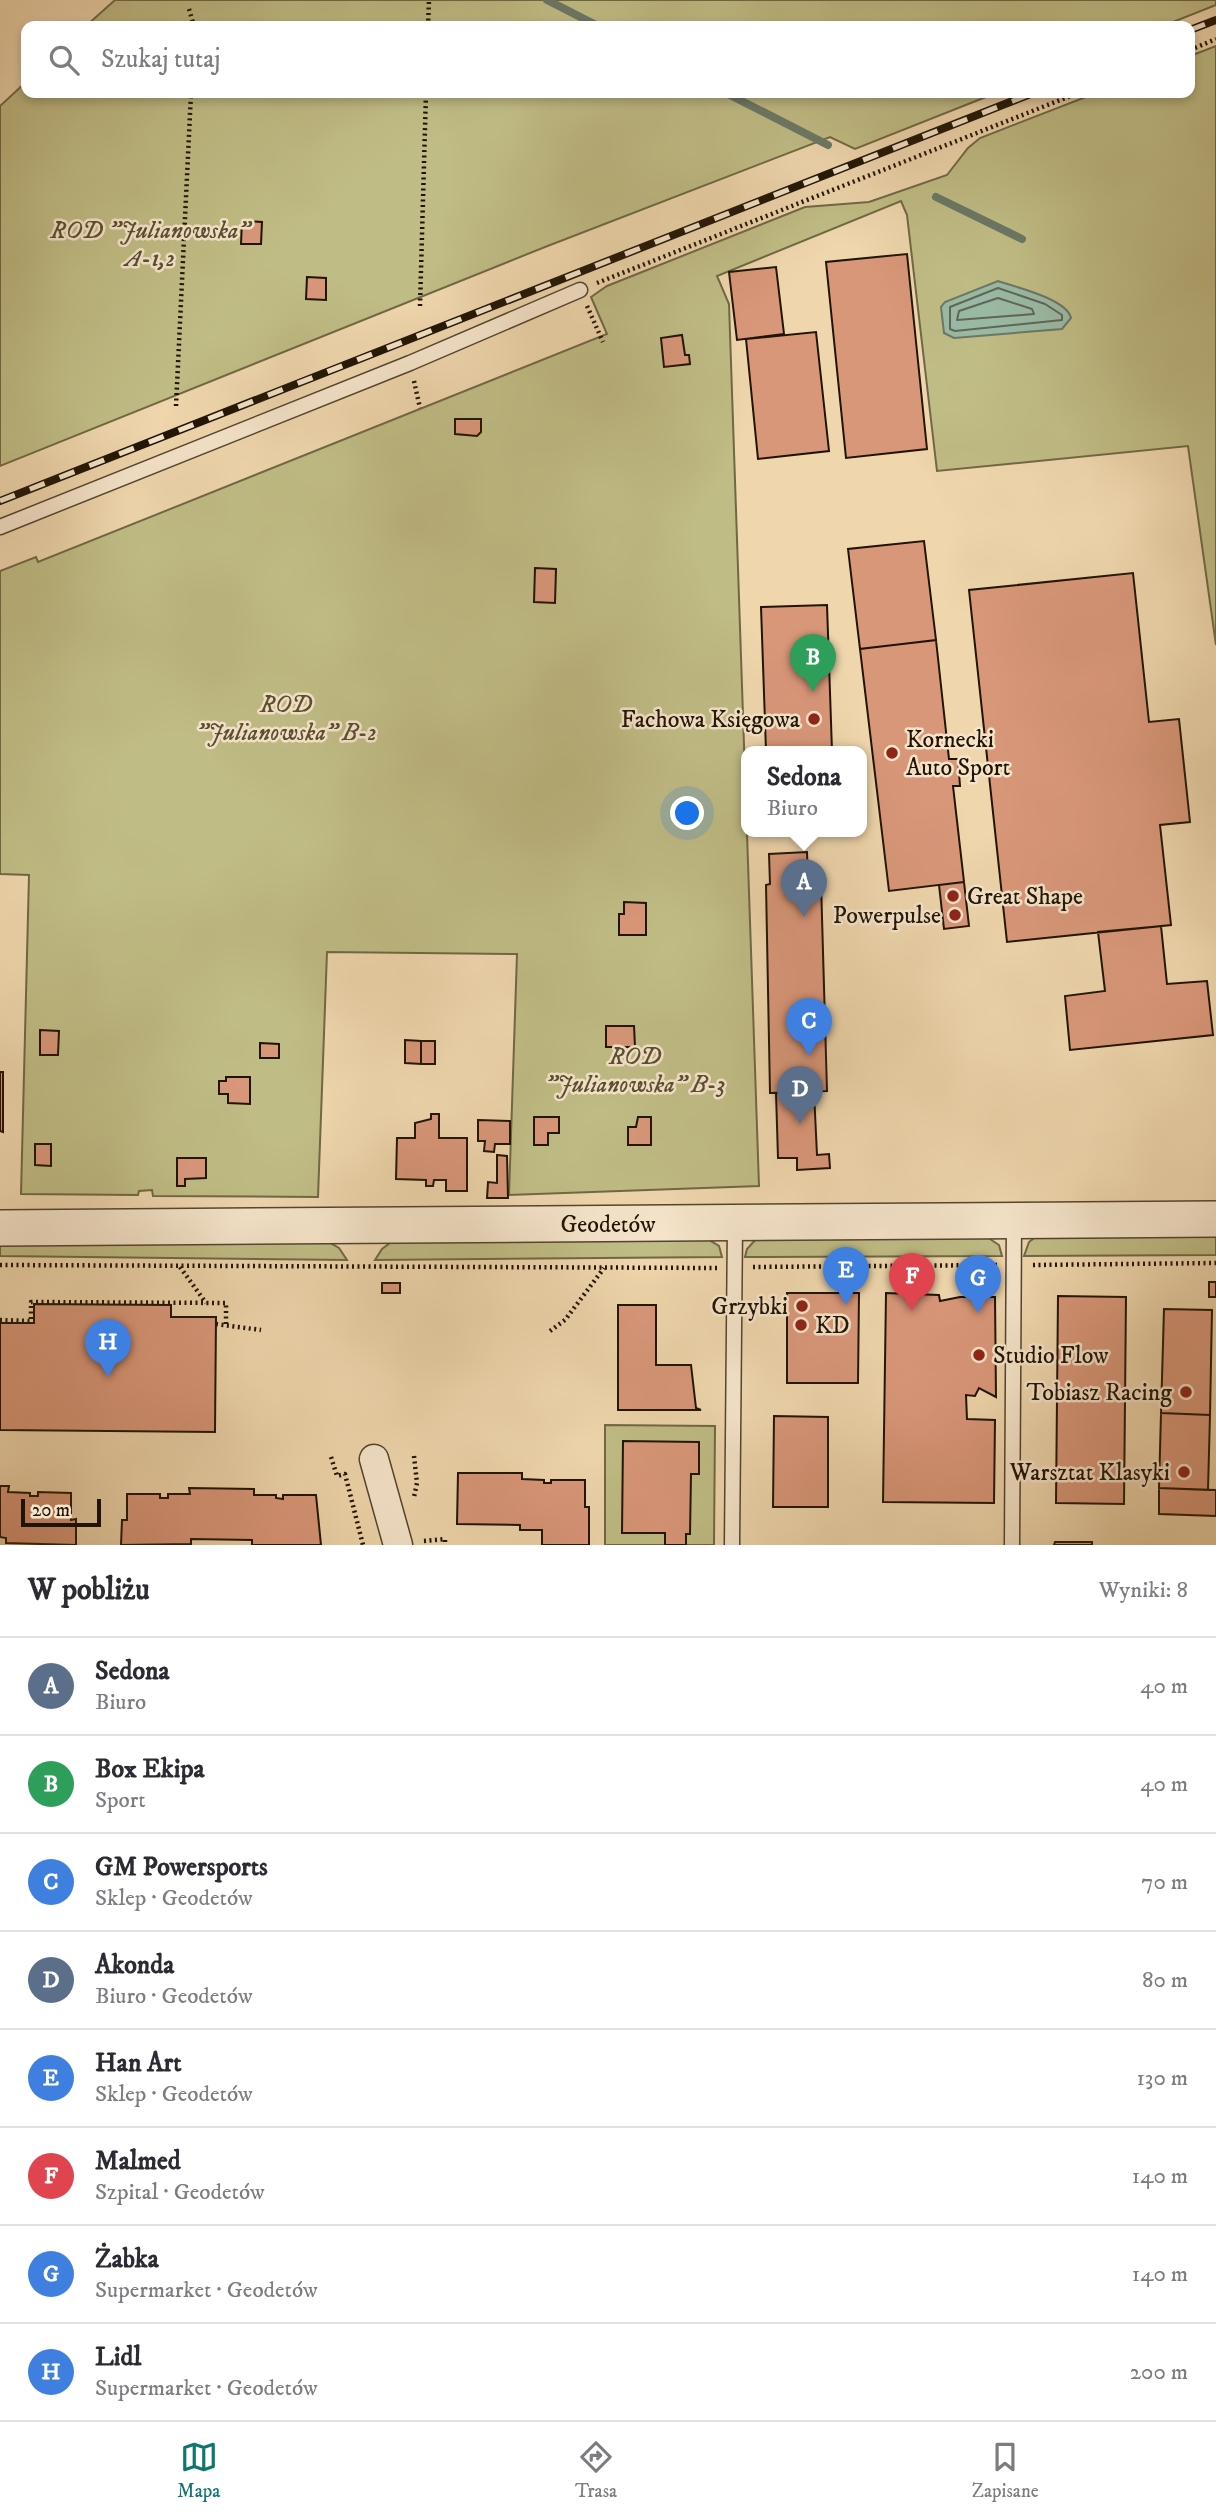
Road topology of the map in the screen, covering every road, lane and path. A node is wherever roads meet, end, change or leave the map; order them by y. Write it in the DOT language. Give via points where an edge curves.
graph roads {
  1 [pos="429,0"];
  2 [pos="189,9"];
  3 [pos="193,21"];
  4 [pos="428,21"];
  5 [pos="1216,39"];
  6 [pos="1195,48"];
  7 [pos="191,98"];
  8 [pos="426,98"];
  9 [pos="1065,98"];
  10 [pos="580,290"];
  11 [pos="420,306"];
  12 [pos="603,342"];
  13 [pos="176,406"];
  14 [pos="0,527"];
  15 [pos="1216,1219"];
  16 [pos="1014,1222"];
  17 [pos="734,1224"];
  18 [pos="0,1228"];
  19 [pos="1216,1263"];
  20 [pos="0,1265"];
  21 [pos="1003,1265"];
  22 [pos="1023,1265"];
  23 [pos="179,1266"];
  24 [pos="605,1267"];
  25 [pos="744,1267"];
  26 [pos="722,1268"];
  27 [pos="206,1303"];
  28 [pos="0,1320"];
  29 [pos="216,1324"];
  30 [pos="226,1324"];
  31 [pos="261,1330"];
  32 [pos="550,1331"];
  33 [pos="414,1456"];
  34 [pos="331,1457"];
  35 [pos="374,1459"];
  36 [pos="413,1505"];
  37 [pos="363,1545"];
  38 [pos="398,1545"];
  39 [pos="732,1545"];
  40 [pos="1012,1545"];
  1 -- 4 [label="path"];
  2 -- 3 [label="path"];
  5 -- 6 [label="path"];
  7 -- 13 [label="path"];
  8 -- 11 [label="path"];
  9 -- 10 [label="path"];
  10 -- 12 [label="path"];
  10 -- 14 [label="lane"];
  15 -- 16 [label="street, Geodetów"];
  16 -- 17 [label="street, Geodetów"];
  16 -- 40 [label="lane"];
  17 -- 18 [label="street, Geodetów"];
  17 -- 39 [label="lane"];
  19 -- 22 [label="path"];
  20 -- 23 [label="path"];
  21 -- 25 [label="path"];
  23 -- 24 [label="path"];
  23 -- 27 [label="path"];
  24 -- 26 [label="path"];
  24 -- 32 [label="path" via="565,1320"];
  27 -- 28 [label="path" via="31,1302 31,1321"];
  27 -- 30 [label="path" via="226,1303"];
  29 -- 30 [label="path"];
  30 -- 31 [label="path"];
  33 -- 36 [label="path" via="417,1483"];
  34 -- 37 [label="path" via="337,1476 345,1474"];
  35 -- 38 [label="street"];
}
